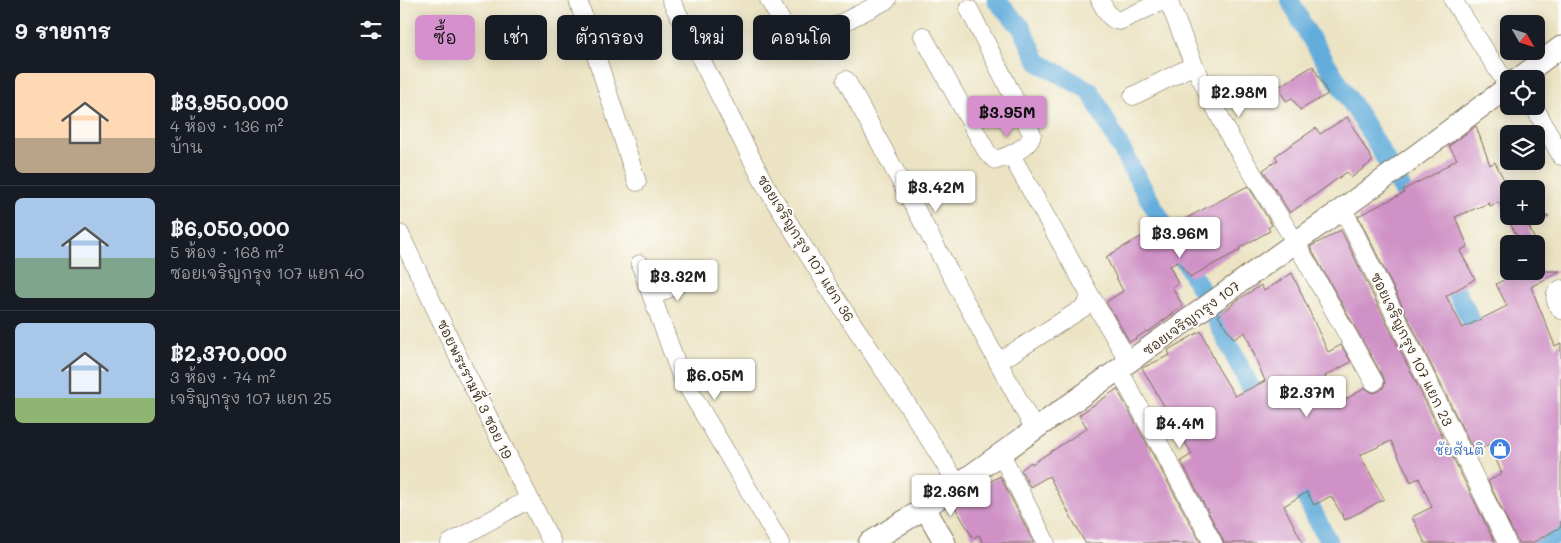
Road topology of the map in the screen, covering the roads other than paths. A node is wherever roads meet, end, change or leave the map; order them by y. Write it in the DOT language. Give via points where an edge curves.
graph roads {
  1 [pos="578,0"];
  2 [pos="671,0"];
  3 [pos="769,0"];
  4 [pos="887,0"];
  5 [pos="1100,0"];
  6 [pos="1166,0"];
  7 [pos="1453,0"];
  8 [pos="968,9"];
  9 [pos="924,36"];
  10 [pos="1561,47"];
  11 [pos="1194,65"];
  12 [pos="1531,70"];
  13 [pos="1500,73"];
  14 [pos="846,80"];
  15 [pos="1500,92"];
  16 [pos="1133,96"];
  17 [pos="1539,115"];
  18 [pos="1011,155"];
  19 [pos="1561,156"];
  20 [pos="636,182"];
  21 [pos="1343,209"];
  22 [pos="400,234"];
  23 [pos="1296,243"];
  24 [pos="640,264"];
  25 [pos="689,278"];
  26 [pos="1561,289"];
  27 [pos="1089,293"];
  28 [pos="652,297"];
  29 [pos="1561,310"];
  30 [pos="998,362"];
  31 [pos="1124,366"];
  32 [pos="1374,382"];
  33 [pos="1035,430"];
  34 [pos="1001,454"];
  35 [pos="958,485"];
  36 [pos="529,499"];
  37 [pos="926,508"];
  38 [pos="450,543"];
  39 [pos="552,543"];
  40 [pos="780,543"];
  41 [pos="869,543"];
  42 [pos="945,543"];
  43 [pos="1046,543"];
  44 [pos="1213,543"];
  45 [pos="1507,543"];
  1 -- 20 [label="street"];
  2 -- 35 [label="street, ซอยเจริญกรุง 107 แยก 36" via="765,185"];
  3 -- 4 [label="street" via="796,46"];
  5 -- 6 [label="street" via="1108,15 1119,22"];
  6 -- 11 [label="street"];
  7 -- 13 [label="street"];
  8 -- 18 [label="street" via="1032,134 1032,138"];
  9 -- 18 [label="street" via="988,154 996,160"];
  10 -- 12 [label="street"];
  11 -- 16 [label="street"];
  11 -- 23 [label="street" via="1231,139"];
  14 -- 30 [label="street"];
  15 -- 21 [label="street, ซอยเจริญกรุง 107"];
  17 -- 19 [label="street"];
  18 -- 27 [label="street"];
  21 -- 23 [label="street, ซอยเจริญกรุง 107"];
  21 -- 45 [label="street, ซอยเจริญกรุง 107 แยก 23"];
  22 -- 36 [label="street, ซอยพระรามที่ 3 ซอย 19"];
  23 -- 31 [label="street, ซอยเจริญกรุง 107"];
  23 -- 32 [label="street"];
  24 -- 28 [label="street"];
  25 -- 28 [label="street"];
  26 -- 29 [label="street" via="1554,295"];
  27 -- 30 [label="street" via="1088,303 1082,308"];
  27 -- 31 [label="street"];
  28 -- 40 [label="street" via="681,376"];
  30 -- 33 [label="street"];
  31 -- 33 [label="street, ซอยเจริญกรุง 107"];
  31 -- 44 [label="street"];
  33 -- 34 [label="street, ซอยเจริญกรุง 107"];
  34 -- 35 [label="street, ซอยเจริญกรุง 107"];
  34 -- 43 [label="street"];
  35 -- 37 [label="street, ซอยเจริญกรุง 107"];
  36 -- 38 [label="street"];
  36 -- 39 [label="street, ซอยพระรามที่ 3 ซอย 19"];
  37 -- 41 [label="street, ซอยเจริญกรุง 107"];
  37 -- 42 [label="street"];
}
